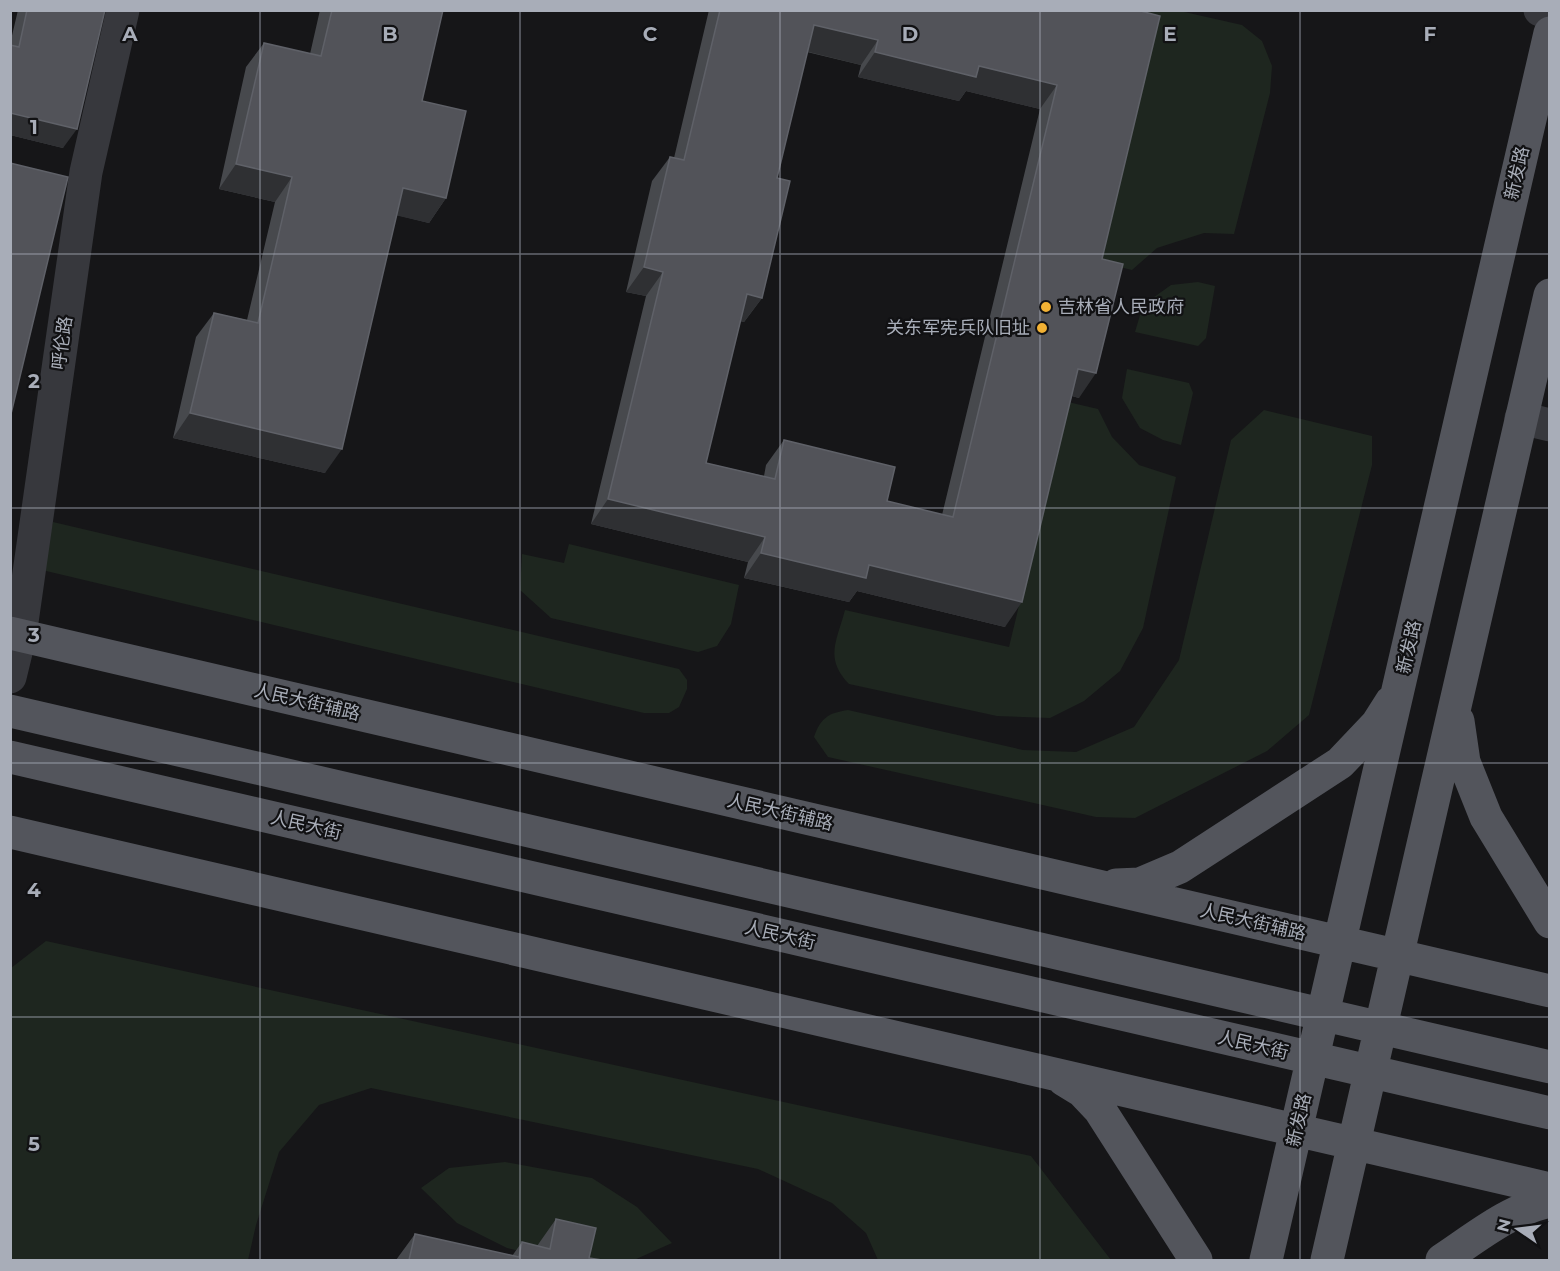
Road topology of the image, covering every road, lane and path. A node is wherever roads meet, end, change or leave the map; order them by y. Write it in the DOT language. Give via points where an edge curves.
graph roads {
  1 [pos="123,10"];
  2 [pos="1540,10"];
  3 [pos="1550,13"];
  4 [pos="1550,33"];
  5 [pos="1550,295"];
  6 [pos="1535,422"];
  7 [pos="15,635"];
  8 [pos="10,676"];
  9 [pos="1400,687"];
  10 [pos="1455,703"];
  11 [pos="10,711"];
  12 [pos="10,757"];
  13 [pos="10,832"];
  14 [pos="1096,886"];
  15 [pos="1550,922"];
  16 [pos="1340,942"];
  17 [pos="1397,956"];
  18 [pos="1550,991"];
  19 [pos="1323,1015"];
  20 [pos="1380,1028"];
  21 [pos="1313,1059"];
  22 [pos="1550,1067"];
  23 [pos="1370,1071"];
  24 [pos="1054,1074"];
  25 [pos="1550,1113"];
  26 [pos="1296,1130"];
  27 [pos="1354,1143"];
  28 [pos="1550,1189"];
  29 [pos="1550,1201"];
  30 [pos="1196,1260"];
  31 [pos="1266,1260"];
  32 [pos="1327,1260"];
  33 [pos="1442,1260"];
  1 -- 7 [label="street, 呼伦路" via="86,172"];
  2 -- 3 [label="street"];
  4 -- 9 [label="main road, 新发路"];
  5 -- 6 [label="main road"];
  6 -- 10 [label="main road"];
  7 -- 8 [label="street, 呼伦路"];
  7 -- 14 [label="main road, 人民大街辅路"];
  9 -- 14 [label="main road" via="1377,724 1340,763 1180,867 1140,884"];
  9 -- 16 [label="main road, 新发路"];
  10 -- 15 [label="main road" via="1464,762 1486,817"];
  10 -- 17 [label="main road"];
  11 -- 19 [label="main road"];
  12 -- 21 [label="main road, 人民大街"];
  13 -- 24 [label="main road"];
  14 -- 16 [label="main road, 人民大街辅路"];
  16 -- 17 [label="main road, 人民大街辅路"];
  16 -- 19 [label="main road, 新发路"];
  17 -- 18 [label="main road, 人民大街辅路"];
  17 -- 20 [label="main road"];
  19 -- 20 [label="main road"];
  19 -- 21 [label="main road, 新发路"];
  20 -- 22 [label="main road"];
  20 -- 23 [label="main road"];
  21 -- 23 [label="main road, 人民大街"];
  21 -- 26 [label="main road, 新发路"];
  23 -- 25 [label="main road, 人民大街"];
  23 -- 27 [label="main road"];
  24 -- 26 [label="main road"];
  24 -- 30 [label="main road" via="1082,1091 1100,1110"];
  26 -- 27 [label="main road"];
  26 -- 31 [label="main road, 新发路"];
  27 -- 28 [label="main road"];
  27 -- 32 [label="main road"];
  29 -- 33 [label="main road" via="1498,1223"];
}
